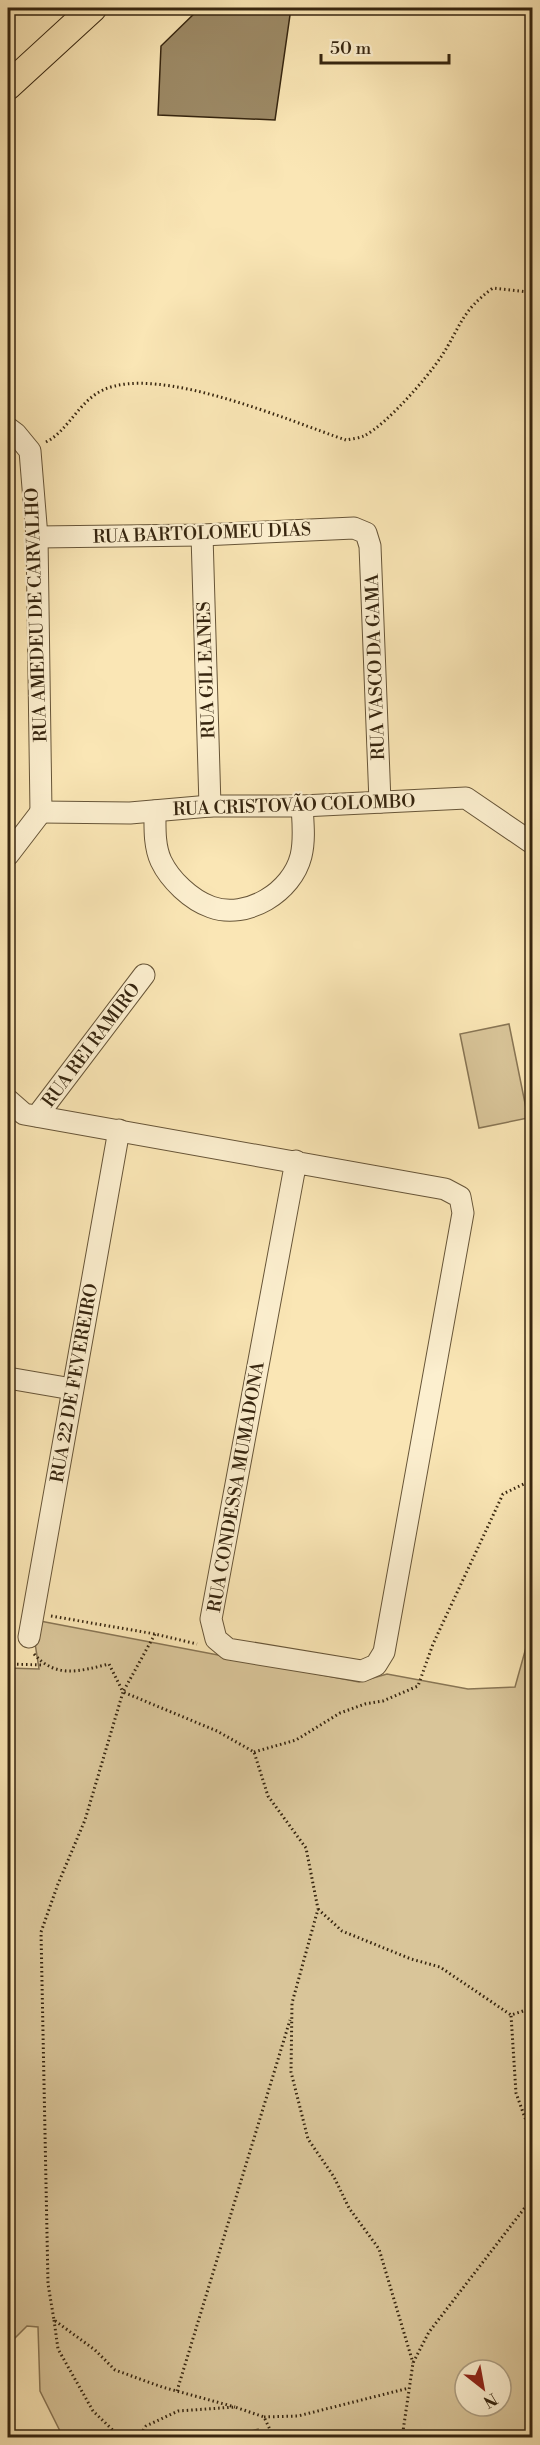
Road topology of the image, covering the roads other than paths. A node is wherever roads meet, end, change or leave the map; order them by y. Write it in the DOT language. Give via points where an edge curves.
graph roads {
  1 [pos="93,8"];
  2 [pos="8,86"];
  3 [pos="8,428"];
  4 [pos="366,533"];
  5 [pos="202,534"];
  6 [pos="37,537"];
  7 [pos="380,802"];
  8 [pos="210,806"];
  9 [pos="302,806"];
  10 [pos="154,811"];
  11 [pos="41,812"];
  12 [pos="532,843"];
  13 [pos="8,855"];
  14 [pos="144,975"];
  15 [pos="8,1100"];
  16 [pos="37,1116"];
  17 [pos="119,1130"];
  18 [pos="296,1161"];
  19 [pos="8,1378"];
  20 [pos="72,1389"];
  21 [pos="29,1637"];
  1 -- 2 [label="main road"];
  3 -- 6 [label="street, RUA AMEDEU DE CARVALHO" via="30,451"];
  4 -- 5 [label="street, RUA BARTOLOMEU DIAS" via="354,528"];
  4 -- 7 [label="street, RUA VASCO DA GAMA" via="370,546"];
  5 -- 6 [label="street, RUA BARTOLOMEU DIAS"];
  5 -- 8 [label="street, RUA GIL EANES"];
  6 -- 11 [label="street, RUA AMEDEU DE CARVALHO"];
  7 -- 9 [label="street, RUA CRISTOVÃO COLOMBO"];
  7 -- 12 [label="street, RUA CRISTOVÃO COLOMBO" via="466,798"];
  8 -- 9 [label="street, RUA CRISTOVÃO COLOMBO"];
  8 -- 10 [label="street, RUA CRISTOVÃO COLOMBO"];
  9 -- 10 [label="street" via="304,842 294,873 285,886 258,904 230,910 199,902 177,883 157,849"];
  10 -- 11 [label="street, RUA CRISTOVÃO COLOMBO"];
  11 -- 13 [label="street"];
  14 -- 16 [label="street, RUA REI RAMIRO"];
  15 -- 16 [label="street" via="24,1114"];
  16 -- 17 [label="street"];
  17 -- 18 [label="street"];
  17 -- 20 [label="street, RUA 22 DE FEVEREIRO"];
  18 -- 18 [label="street, RUA CONDESSA MUMADONA" via="211,1619 216,1639 228,1649 362,1671 376,1665 384,1652 463,1214 460,1197 445,1189"];
  19 -- 20 [label="street"];
  20 -- 21 [label="street, RUA 22 DE FEVEREIRO"];
}
